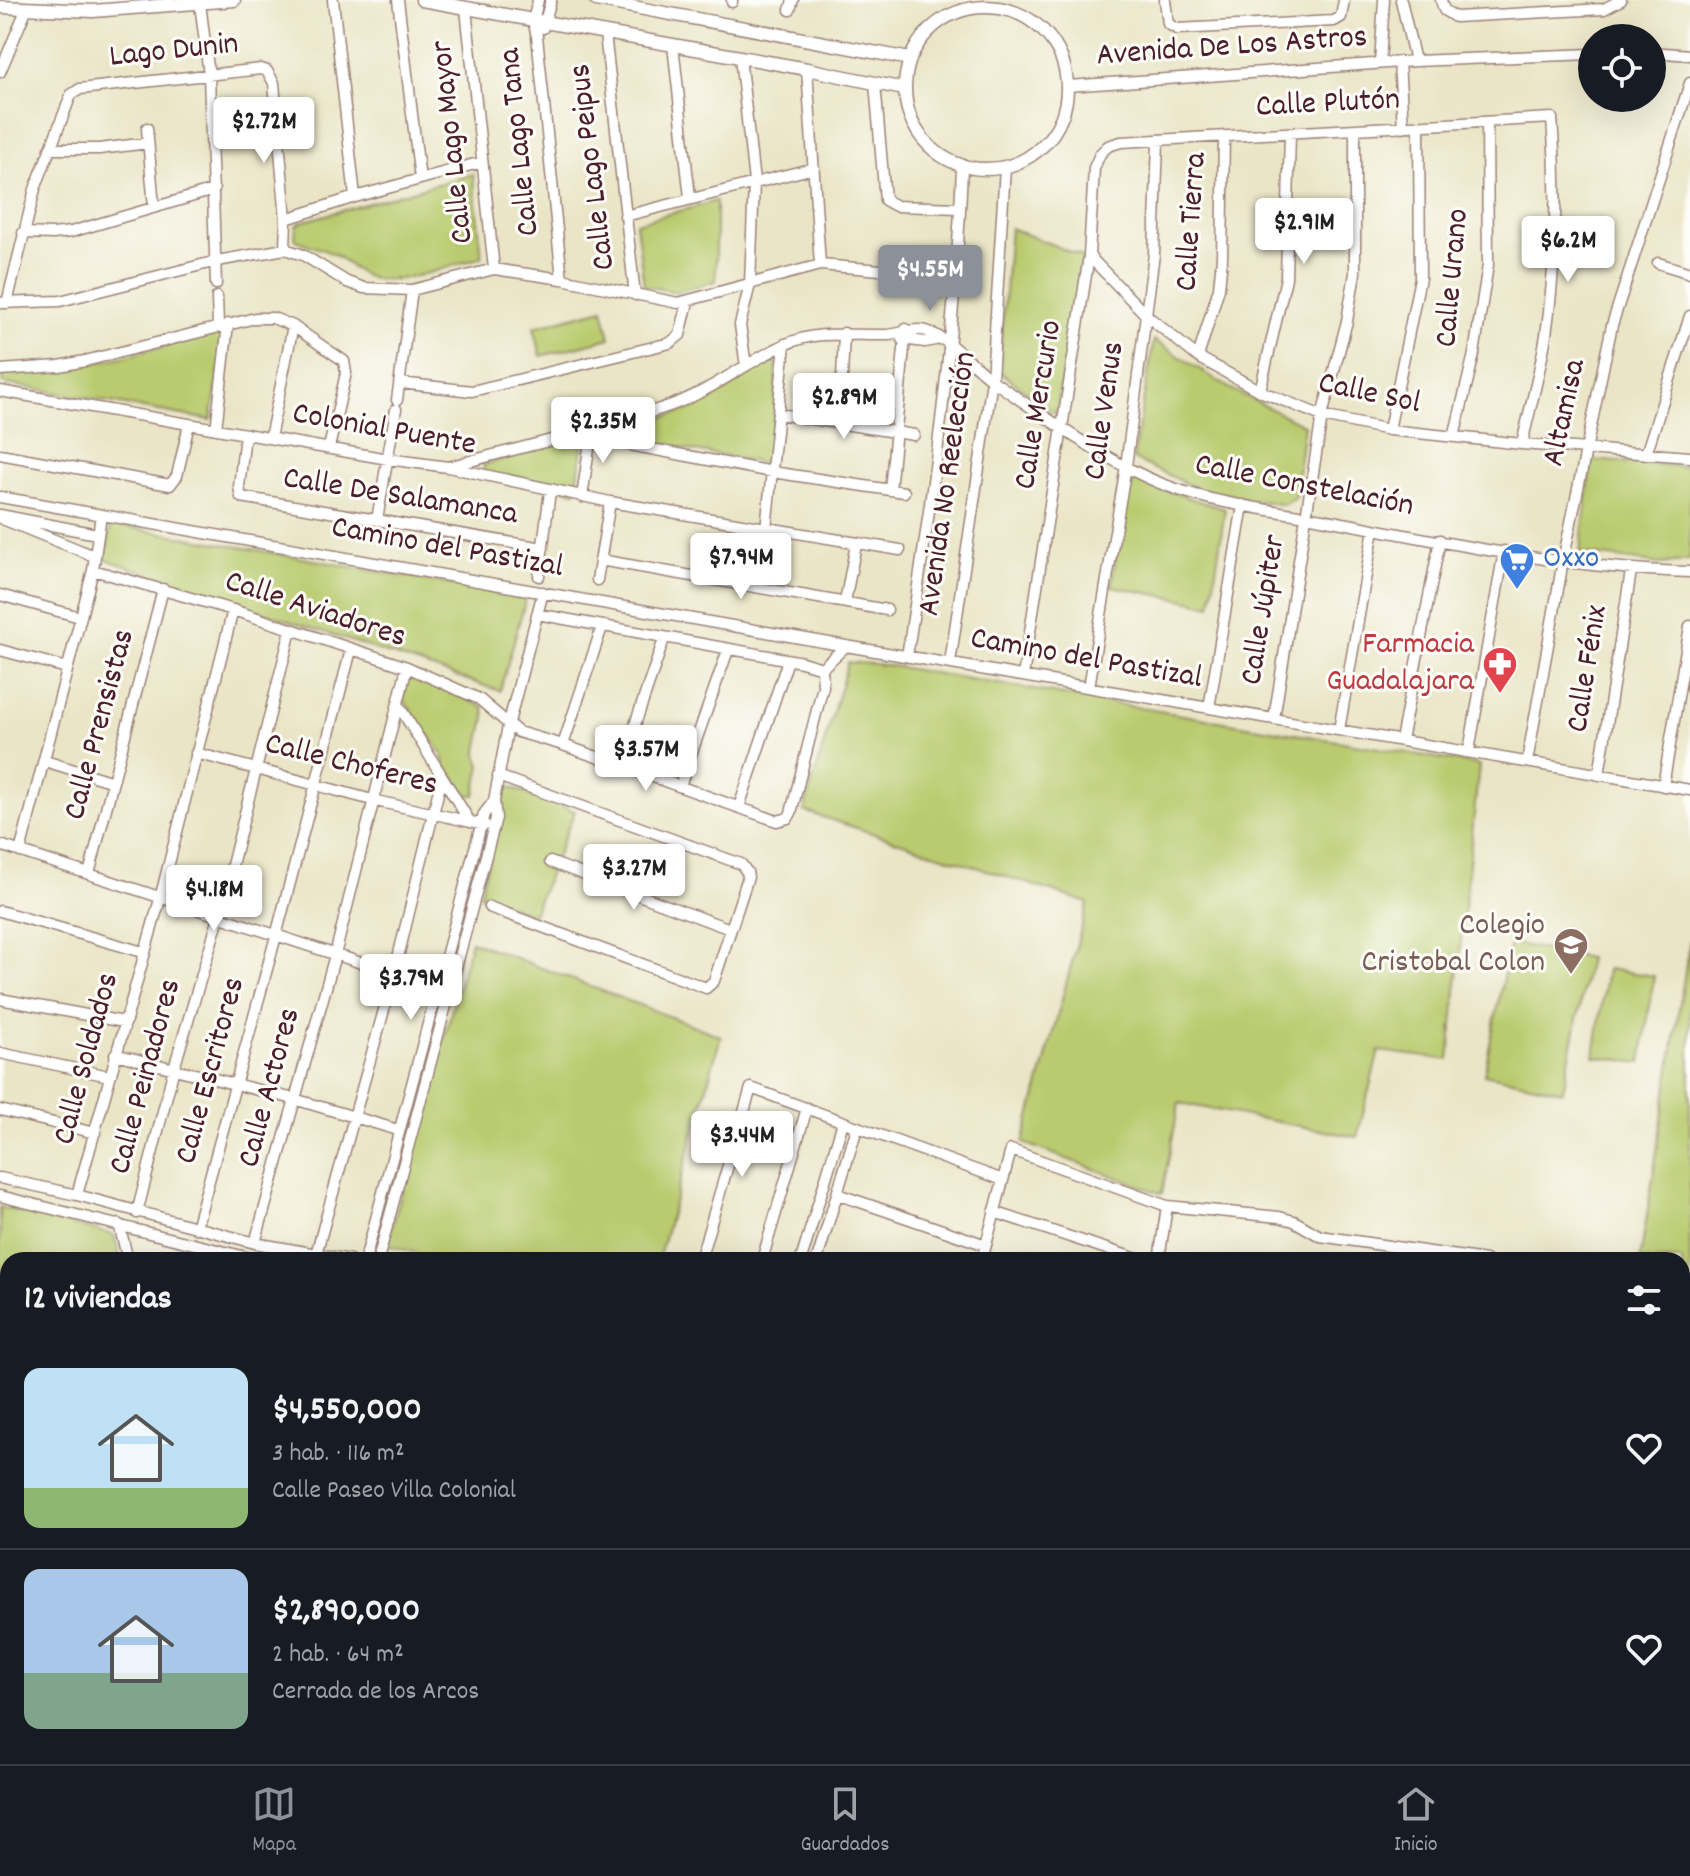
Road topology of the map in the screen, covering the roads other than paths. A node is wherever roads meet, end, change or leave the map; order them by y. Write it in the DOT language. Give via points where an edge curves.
graph roads {
  1 [pos="234,0"];
  2 [pos="333,0"];
  3 [pos="398,0"];
  4 [pos="422,0"];
  5 [pos="538,0"];
  6 [pos="551,0"];
  7 [pos="596,0"];
  8 [pos="1165,0"];
  9 [pos="1344,0"];
  10 [pos="1384,0"];
  11 [pos="1401,0"];
  12 [pos="1441,0"];
  13 [pos="1621,0"];
  14 [pos="200,3"];
  15 [pos="977,4"];
  16 [pos="93,6"];
  17 [pos="1019,6"];
  18 [pos="0,7"];
  19 [pos="466,9"];
  20 [pos="26,10"];
  21 [pos="540,23"];
  22 [pos="605,34"];
  23 [pos="673,45"];
  24 [pos="1666,53"];
  25 [pos="1578,55"];
  26 [pos="1690,55"];
  27 [pos="740,57"];
  28 [pos="910,59"];
  29 [pos="1415,61"];
  30 [pos="1399,62"];
  31 [pos="1380,63"];
  32 [pos="807,69"];
  33 [pos="0,72"];
  34 [pos="209,75"];
  35 [pos="875,83"];
  36 [pos="1690,83"];
  37 [pos="1068,86"];
  38 [pos="904,89"];
  39 [pos="1487,122"];
  40 [pos="1419,126"];
  41 [pos="1403,127"];
  42 [pos="147,128"];
  43 [pos="1355,130"];
  44 [pos="1290,134"];
  45 [pos="1224,137"];
  46 [pos="1158,141"];
  47 [pos="148,143"];
  48 [pos="1108,146"];
  49 [pos="50,149"];
  50 [pos="482,162"];
  51 [pos="962,167"];
  52 [pos="1005,167"];
  53 [pos="814,168"];
  54 [pos="420,179"];
  55 [pos="754,182"];
  56 [pos="214,190"];
  57 [pos="355,197"];
  58 [pos="690,198"];
  59 [pos="154,207"];
  60 [pos="960,208"];
  61 [pos="625,216"];
  62 [pos="286,219"];
  63 [pos="23,233"];
  64 [pos="285,249"];
  65 [pos="1089,256"];
  66 [pos="217,261"];
  67 [pos="1658,263"];
  68 [pos="820,265"];
  69 [pos="494,269"];
  70 [pos="1690,273"];
  71 [pos="954,276"];
  72 [pos="562,279"];
  73 [pos="216,284"];
  74 [pos="750,284"];
  75 [pos="412,290"];
  76 [pos="635,295"];
  77 [pos="217,297"];
  78 [pos="688,302"];
  79 [pos="4,303"];
  80 [pos="1146,315"];
  81 [pos="1690,316"];
  82 [pos="223,325"];
  83 [pos="293,326"];
  84 [pos="844,333"];
  85 [pos="906,335"];
  86 [pos="944,342"];
  87 [pos="785,344"];
  88 [pos="1198,357"];
  89 [pos="746,366"];
  90 [pos="0,370"];
  91 [pos="992,380"];
  92 [pos="400,383"];
  93 [pos="0,391"];
  94 [pos="1260,391"];
  95 [pos="779,414"];
  96 [pos="1322,416"];
  97 [pos="840,423"];
  98 [pos="189,424"];
  99 [pos="1063,428"];
  100 [pos="216,429"];
  101 [pos="591,430"];
  102 [pos="1389,430"];
  103 [pos="897,432"];
  104 [pos="245,434"];
  105 [pos="914,435"];
  106 [pos="1454,437"];
  107 [pos="270,438"];
  108 [pos="1522,444"];
  109 [pos="329,448"];
  110 [pos="1585,449"];
  111 [pos="0,454"];
  112 [pos="1646,454"];
  113 [pos="1690,457"];
  114 [pos="388,459"];
  115 [pos="1126,466"];
  116 [pos="448,467"];
  117 [pos="772,472"];
  118 [pos="890,490"];
  119 [pos="550,491"];
  120 [pos="904,492"];
  121 [pos="0,497"];
  122 [pos="582,497"];
  123 [pos="610,502"];
  124 [pos="1243,505"];
  125 [pos="101,515"];
  126 [pos="1305,515"];
  127 [pos="0,516"];
  128 [pos="377,520"];
  129 [pos="766,529"];
  130 [pos="1374,529"];
  131 [pos="97,534"];
  132 [pos="1440,540"];
  133 [pos="856,544"];
  134 [pos="543,548"];
  135 [pos="900,550"];
  136 [pos="1504,551"];
  137 [pos="94,556"];
  138 [pos="600,560"];
  139 [pos="1563,561"];
  140 [pos="93,570"];
  141 [pos="1631,571"];
  142 [pos="1690,572"];
  143 [pos="539,576"];
  144 [pos="597,580"];
  145 [pos="163,589"];
  146 [pos="543,592"];
  147 [pos="0,595"];
  148 [pos="845,602"];
  149 [pos="233,610"];
  150 [pos="887,610"];
  151 [pos="537,614"];
  152 [pos="80,617"];
  153 [pos="1690,626"];
  154 [pos="602,627"];
  155 [pos="291,630"];
  156 [pos="664,639"];
  157 [pos="846,646"];
  158 [pos="0,650"];
  159 [pos="351,650"];
  160 [pos="728,650"];
  161 [pos="907,656"];
  162 [pos="788,660"];
  163 [pos="950,663"];
  164 [pos="407,667"];
  165 [pos="67,668"];
  166 [pos="822,668"];
  167 [pos="1023,676"];
  168 [pos="1089,687"];
  169 [pos="399,706"];
  170 [pos="1209,708"];
  171 [pos="1274,719"];
  172 [pos="508,726"];
  173 [pos="1339,730"];
  174 [pos="1401,740"];
  175 [pos="563,745"];
  176 [pos="1469,751"];
  177 [pos="196,753"];
  178 [pos="45,761"];
  179 [pos="1527,762"];
  180 [pos="621,766"];
  181 [pos="256,768"];
  182 [pos="1599,775"];
  183 [pos="498,776"];
  184 [pos="442,777"];
  185 [pos="113,782"];
  186 [pos="314,785"];
  187 [pos="680,786"];
  188 [pos="1663,786"];
  189 [pos="1690,790"];
  190 [pos="376,801"];
  191 [pos="494,801"];
  192 [pos="739,807"];
  193 [pos="434,813"];
  194 [pos="470,822"];
  195 [pos="482,825"];
  196 [pos="494,827"];
  197 [pos="0,845"];
  198 [pos="20,852"];
  199 [pos="550,862"];
  200 [pos="89,874"];
  201 [pos="160,899"];
  202 [pos="489,907"];
  203 [pos="0,911"];
  204 [pos="219,917"];
  205 [pos="730,929"];
  206 [pos="276,936"];
  207 [pos="143,952"];
  208 [pos="335,955"];
  209 [pos="394,974"];
  210 [pos="438,988"];
  211 [pos="0,999"];
  212 [pos="124,1022"];
  213 [pos="0,1053"];
  214 [pos="115,1054"];
  215 [pos="174,1068"];
  216 [pos="109,1076"];
  217 [pos="234,1084"];
  218 [pos="294,1099"];
  219 [pos="807,1108"];
  220 [pos="0,1110"];
  221 [pos="355,1117"];
  222 [pos="843,1122"];
  223 [pos="857,1128"];
  224 [pos="398,1130"];
  225 [pos="95,1133"];
  226 [pos="0,1178"];
  227 [pos="1003,1180"];
  228 [pos="837,1194"];
  229 [pos="77,1195"];
  230 [pos="0,1196"];
  231 [pos="1167,1206"];
  232 [pos="994,1212"];
  233 [pos="137,1213"];
  234 [pos="119,1224"];
  235 [pos="196,1228"];
  236 [pos="255,1243"];
  237 [pos="986,1245"];
  238 [pos="126,1252"];
  239 [pos="227,1252"];
  240 [pos="305,1252"];
  241 [pos="317,1252"];
  242 [pos="367,1252"];
  243 [pos="380,1252"];
  244 [pos="702,1252"];
  245 [pos="764,1252"];
  246 [pos="804,1252"];
  247 [pos="819,1252"];
  248 [pos="984,1252"];
  249 [pos="1116,1252"];
  250 [pos="1160,1252"];
  251 [pos="1412,1252"];
  1 -- 14 [label="main road"];
  2 -- 57 [label="street"];
  3 -- 54 [label="street"];
  4 -- 19 [label="main road"];
  5 -- 21 [label="street, Calle Lago Tana"];
  6 -- 21 [label="street"];
  7 -- 28 [label="main road"];
  8 -- 9 [label="street" via="1168,24 1177,29 1334,21 1341,17"];
  10 -- 31 [label="street"];
  11 -- 29 [label="street"];
  12 -- 13 [label="street" via="1444,10 1455,17 1604,9"];
  14 -- 16 [label="main road"];
  14 -- 34 [label="street"];
  15 -- 17 [label="main road"];
  15 -- 28 [label="main road" via="936,24"];
  16 -- 20 [label="main road"];
  17 -- 37 [label="main road" via="1054,43"];
  18 -- 20 [label="main road"];
  19 -- 21 [label="main road"];
  19 -- 50 [label="street, Calle Lago Mayor"];
  20 -- 33 [label="street"];
  21 -- 22 [label="main road"];
  21 -- 72 [label="street, Calle Lago Tana" via="537,36"];
  22 -- 23 [label="main road"];
  22 -- 61 [label="street, Calle Lago Peipus"];
  23 -- 27 [label="main road"];
  23 -- 58 [label="street"];
  24 -- 26 [label="street"];
  25 -- 29 [label="street, Avenida De Los Astros"];
  27 -- 32 [label="main road"];
  27 -- 55 [label="street"];
  28 -- 38 [label="main road"];
  29 -- 30 [label="street, Avenida De Los Astros"];
  30 -- 31 [label="street, Avenida De Los Astros"];
  30 -- 41 [label="street"];
  31 -- 37 [label="street, Avenida De Los Astros"];
  32 -- 35 [label="main road"];
  32 -- 53 [label="street"];
  34 -- 49 [label="street, Lago Dunin" via="80,89 71,95"];
  34 -- 56 [label="street"];
  34 -- 62 [label="street, Lago Dunin" via="261,69 271,75"];
  35 -- 38 [label="main road"];
  35 -- 60 [label="street" via="885,200 896,206"];
  36 -- 110 [label="street, Altamisa" via="1612,325"];
  37 -- 52 [label="main road" via="1054,132 1036,151"];
  38 -- 51 [label="main road" via="909,115 922,138"];
  39 -- 40 [label="street, Calle Plutón"];
  39 -- 106 [label="street, Calle Urano" via="1488,265"];
  39 -- 108 [label="street, Calle Plutón" via="1552,118 1555,246 1546,336"];
  40 -- 41 [label="street, Calle Plutón"];
  40 -- 102 [label="street" via="1420,278"];
  41 -- 43 [label="street, Calle Plutón"];
  42 -- 47 [label="street"];
  43 -- 44 [label="street, Calle Plutón"];
  43 -- 96 [label="street, Calle Júpiter" via="1355,273"];
  44 -- 45 [label="street, Calle Plutón"];
  44 -- 94 [label="street" via="1286,278"];
  45 -- 46 [label="street, Calle Plutón"];
  45 -- 88 [label="street, Calle Tierra" via="1219,288"];
  46 -- 48 [label="street, Calle Plutón"];
  46 -- 80 [label="street, Calle Venus" via="1157,232"];
  47 -- 49 [label="street"];
  47 -- 59 [label="street"];
  48 -- 65 [label="street, Calle Mercurio" via="1094,168"];
  49 -- 63 [label="street"];
  50 -- 54 [label="street"];
  50 -- 69 [label="street, Calle Lago Mayor"];
  51 -- 52 [label="main road"];
  51 -- 60 [label="street, Avenida No Reelección"];
  52 -- 91 [label="street, Avenida No Reelección"];
  53 -- 55 [label="street"];
  53 -- 68 [label="street"];
  54 -- 57 [label="street"];
  55 -- 58 [label="street"];
  55 -- 74 [label="street"];
  56 -- 59 [label="street"];
  56 -- 66 [label="street"];
  57 -- 62 [label="street"];
  58 -- 61 [label="street"];
  59 -- 63 [label="street" via="71,232"];
  60 -- 71 [label="street, Avenida No Reelección"];
  61 -- 76 [label="street, Calle Lago Peipus"];
  62 -- 64 [label="street"];
  63 -- 79 [label="street"];
  64 -- 66 [label="street"];
  64 -- 75 [label="street" via="364,288"];
  65 -- 80 [label="street, Calle Sol"];
  65 -- 99 [label="street, Calle Mercurio"];
  66 -- 73 [label="street"];
  66 -- 79 [label="street" via="73,298"];
  67 -- 70 [label="street"];
  68 -- 71 [label="street"];
  68 -- 74 [label="street"];
  69 -- 72 [label="street"];
  69 -- 75 [label="street"];
  71 -- 86 [label="street, Avenida No Reelección"];
  72 -- 76 [label="street"];
  74 -- 78 [label="street"];
  74 -- 89 [label="street" via="740,325"];
  75 -- 92 [label="street"];
  76 -- 78 [label="street"];
  77 -- 82 [label="street"];
  78 -- 92 [label="street" via="680,335 670,343 472,391"];
  80 -- 88 [label="street, Calle Sol"];
  80 -- 115 [label="street, Calle Venus"];
  81 -- 112 [label="street"];
  82 -- 83 [label="street" via="273,318"];
  82 -- 90 [label="street" via="85,361"];
  82 -- 100 [label="street"];
  83 -- 107 [label="street"];
  83 -- 109 [label="street" via="339,355 346,366"];
  84 -- 85 [label="street"];
  84 -- 87 [label="street"];
  84 -- 97 [label="street"];
  85 -- 86 [label="street" via="926,330"];
  85 -- 103 [label="street"];
  86 -- 91 [label="street, Calle Constelación"];
  86 -- 161 [label="street, Avenida No Reelección"];
  87 -- 89 [label="street"];
  87 -- 95 [label="street"];
  88 -- 94 [label="street, Calle Sol"];
  89 -- 101 [label="street" via="668,407"];
  91 -- 99 [label="street, Calle Constelación"];
  91 -- 163 [label="street, Avenida No Reelección"];
  92 -- 114 [label="street"];
  93 -- 98 [label="street, Colonial Puente"];
  94 -- 96 [label="street, Calle Sol"];
  95 -- 97 [label="street"];
  95 -- 117 [label="street"];
  96 -- 102 [label="street, Calle Sol"];
  96 -- 126 [label="street, Calle Júpiter"];
  97 -- 103 [label="street"];
  98 -- 100 [label="street, Colonial Puente"];
  98 -- 111 [label="street" via="177,476 170,485"];
  99 -- 115 [label="street, Calle Constelación"];
  99 -- 167 [label="street, Calle Mercurio"];
  100 -- 104 [label="street, Colonial Puente"];
  101 -- 116 [label="street"];
  101 -- 117 [label="street" via="630,445"];
  101 -- 122 [label="street"];
  102 -- 106 [label="street, Calle Sol"];
  103 -- 105 [label="street"];
  103 -- 118 [label="street"];
  104 -- 107 [label="street, Colonial Puente"];
  104 -- 128 [label="street, Calle De Salamanca" via="241,497"];
  106 -- 108 [label="street, Calle Sol"];
  107 -- 109 [label="street, Colonial Puente"];
  108 -- 110 [label="street, Calle Sol"];
  109 -- 114 [label="street, Colonial Puente"];
  110 -- 112 [label="street, Calle Sol"];
  110 -- 139 [label="street, Altamisa"];
  112 -- 113 [label="street, Calle Sol"];
  114 -- 116 [label="street, Colonial Puente"];
  114 -- 128 [label="street"];
  115 -- 124 [label="street, Calle Constelación" via="1168,486"];
  115 -- 168 [label="street, Calle Venus"];
  116 -- 119 [label="street, Colonial Puente"];
  117 -- 118 [label="street"];
  117 -- 129 [label="street"];
  118 -- 120 [label="street"];
  119 -- 122 [label="street, Colonial Puente"];
  119 -- 134 [label="street"];
  121 -- 125 [label="street, Camino del Pastizal"];
  122 -- 123 [label="street, Colonial Puente"];
  123 -- 129 [label="street, Colonial Puente"];
  123 -- 138 [label="street"];
  124 -- 126 [label="street, Calle Constelación"];
  124 -- 170 [label="street"];
  125 -- 131 [label="street"];
  125 -- 146 [label="street, Camino del Pastizal"];
  126 -- 130 [label="street, Calle Constelación"];
  126 -- 171 [label="street, Calle Júpiter"];
  127 -- 131 [label="street"];
  127 -- 137 [label="street"];
  128 -- 134 [label="street, Calle De Salamanca"];
  129 -- 133 [label="street, Colonial Puente"];
  130 -- 132 [label="street, Calle Constelación"];
  130 -- 173 [label="street"];
  131 -- 137 [label="street"];
  132 -- 136 [label="street, Calle Constelación"];
  132 -- 174 [label="street"];
  133 -- 135 [label="street, Colonial Puente"];
  133 -- 148 [label="street"];
  134 -- 143 [label="street"];
  136 -- 139 [label="street, Calle Constelación"];
  136 -- 176 [label="street"];
  137 -- 140 [label="street"];
  138 -- 144 [label="street"];
  138 -- 148 [label="street"];
  139 -- 141 [label="street, Calle Constelación"];
  139 -- 179 [label="street, Altamisa"];
  140 -- 145 [label="street, Calle Aviadores"];
  140 -- 152 [label="street"];
  141 -- 142 [label="street, Calle Constelación"];
  141 -- 182 [label="street, Calle Fénix"];
  145 -- 149 [label="street, Calle Aviadores"];
  145 -- 185 [label="street, Calle Prensistas"];
  146 -- 151 [label="street"];
  146 -- 157 [label="street, Camino del Pastizal"];
  147 -- 152 [label="street"];
  148 -- 150 [label="street"];
  149 -- 155 [label="street, Calle Aviadores"];
  149 -- 177 [label="street, Calle Soldados"];
  151 -- 154 [label="street"];
  151 -- 172 [label="street"];
  152 -- 165 [label="street"];
  153 -- 188 [label="street"];
  154 -- 156 [label="street"];
  154 -- 175 [label="street"];
  155 -- 159 [label="street, Calle Aviadores"];
  155 -- 181 [label="street, Calle Peinadores"];
  156 -- 160 [label="street"];
  156 -- 180 [label="street"];
  157 -- 161 [label="street, Camino del Pastizal"];
  157 -- 166 [label="street"];
  158 -- 165 [label="street"];
  159 -- 164 [label="street, Calle Aviadores"];
  159 -- 186 [label="street, Calle Escritores"];
  160 -- 162 [label="street"];
  160 -- 187 [label="street"];
  161 -- 163 [label="street, Camino del Pastizal"];
  162 -- 166 [label="street"];
  162 -- 192 [label="street"];
  163 -- 167 [label="street, Camino del Pastizal"];
  164 -- 169 [label="street, Calle Actores"];
  164 -- 172 [label="street, Calle Aviadores" via="488,704"];
  165 -- 178 [label="street"];
  166 -- 192 [label="street" via="823,686 791,813 777,821"];
  167 -- 168 [label="street, Camino del Pastizal"];
  168 -- 170 [label="street, Camino del Pastizal"];
  169 -- 184 [label="street"];
  169 -- 190 [label="street, Calle Actores"];
  170 -- 171 [label="street, Camino del Pastizal"];
  171 -- 173 [label="street, Camino del Pastizal"];
  172 -- 175 [label="street"];
  172 -- 183 [label="street"];
  173 -- 174 [label="street, Camino del Pastizal"];
  174 -- 176 [label="street, Camino del Pastizal"];
  175 -- 180 [label="street"];
  176 -- 179 [label="street, Camino del Pastizal"];
  177 -- 181 [label="street, Calle Choferes"];
  177 -- 201 [label="street, Calle Soldados"];
  178 -- 185 [label="street"];
  178 -- 198 [label="street"];
  179 -- 182 [label="street, Camino del Pastizal"];
  180 -- 187 [label="street"];
  181 -- 186 [label="street, Calle Choferes"];
  181 -- 204 [label="street, Calle Peinadores"];
  182 -- 188 [label="street, Camino del Pastizal"];
  183 -- 191 [label="street"];
  183 -- 205 [label="street" via="741,864 747,872"];
  184 -- 193 [label="street"];
  184 -- 194 [label="street"];
  185 -- 200 [label="street, Calle Prensistas"];
  186 -- 190 [label="street, Calle Choferes"];
  186 -- 206 [label="street, Calle Escritores"];
  187 -- 192 [label="street"];
  188 -- 189 [label="street, Camino del Pastizal"];
  190 -- 193 [label="street, Calle Choferes"];
  190 -- 208 [label="street, Calle Actores"];
  191 -- 195 [label="street"];
  191 -- 196 [label="street"];
  193 -- 194 [label="street, Calle Choferes"];
  193 -- 209 [label="street"];
  194 -- 195 [label="street, Calle Choferes"];
  195 -- 196 [label="street, Calle Choferes"];
  195 -- 210 [label="street"];
  196 -- 243 [label="street"];
  197 -- 198 [label="street"];
  198 -- 200 [label="street"];
  199 -- 205 [label="street"];
  200 -- 201 [label="street"];
  201 -- 204 [label="street"];
  201 -- 207 [label="street, Calle Soldados"];
  202 -- 205 [label="street" via="701,988 711,986"];
  203 -- 207 [label="street"];
  204 -- 206 [label="street"];
  204 -- 215 [label="street, Calle Peinadores"];
  206 -- 208 [label="street"];
  206 -- 217 [label="street, Calle Escritores"];
  207 -- 212 [label="street, Calle Soldados"];
  208 -- 209 [label="street"];
  208 -- 218 [label="street, Calle Actores"];
  209 -- 210 [label="street"];
  209 -- 221 [label="street"];
  210 -- 224 [label="street"];
  211 -- 212 [label="street"];
  212 -- 214 [label="street, Calle Soldados"];
  213 -- 216 [label="street"];
  214 -- 215 [label="street"];
  214 -- 216 [label="street, Calle Soldados"];
  215 -- 217 [label="street"];
  215 -- 233 [label="street, Calle Peinadores"];
  216 -- 225 [label="street, Calle Soldados"];
  217 -- 218 [label="street"];
  217 -- 235 [label="street, Calle Escritores"];
  218 -- 221 [label="street"];
  218 -- 236 [label="street, Calle Actores"];
  219 -- 222 [label="street"];
  219 -- 244 [label="street" via="751,1088"];
  219 -- 245 [label="street"];
  220 -- 225 [label="street"];
  221 -- 224 [label="street"];
  221 -- 241 [label="street"];
  222 -- 223 [label="street"];
  222 -- 246 [label="street"];
  223 -- 227 [label="street"];
  223 -- 228 [label="street"];
  224 -- 242 [label="street"];
  225 -- 229 [label="street, Calle Soldados"];
  226 -- 229 [label="street"];
  227 -- 231 [label="street" via="1011,1150"];
  227 -- 232 [label="street"];
  228 -- 237 [label="street"];
  228 -- 247 [label="street"];
  229 -- 233 [label="street"];
  230 -- 234 [label="street"];
  231 -- 250 [label="street"];
  231 -- 251 [label="street" via="1279,1217 1320,1236"];
  232 -- 237 [label="street"];
  232 -- 249 [label="street"];
  233 -- 235 [label="street"];
  234 -- 238 [label="street"];
  234 -- 239 [label="street"];
  235 -- 236 [label="street"];
  236 -- 240 [label="street"];
  237 -- 248 [label="street"];
}
